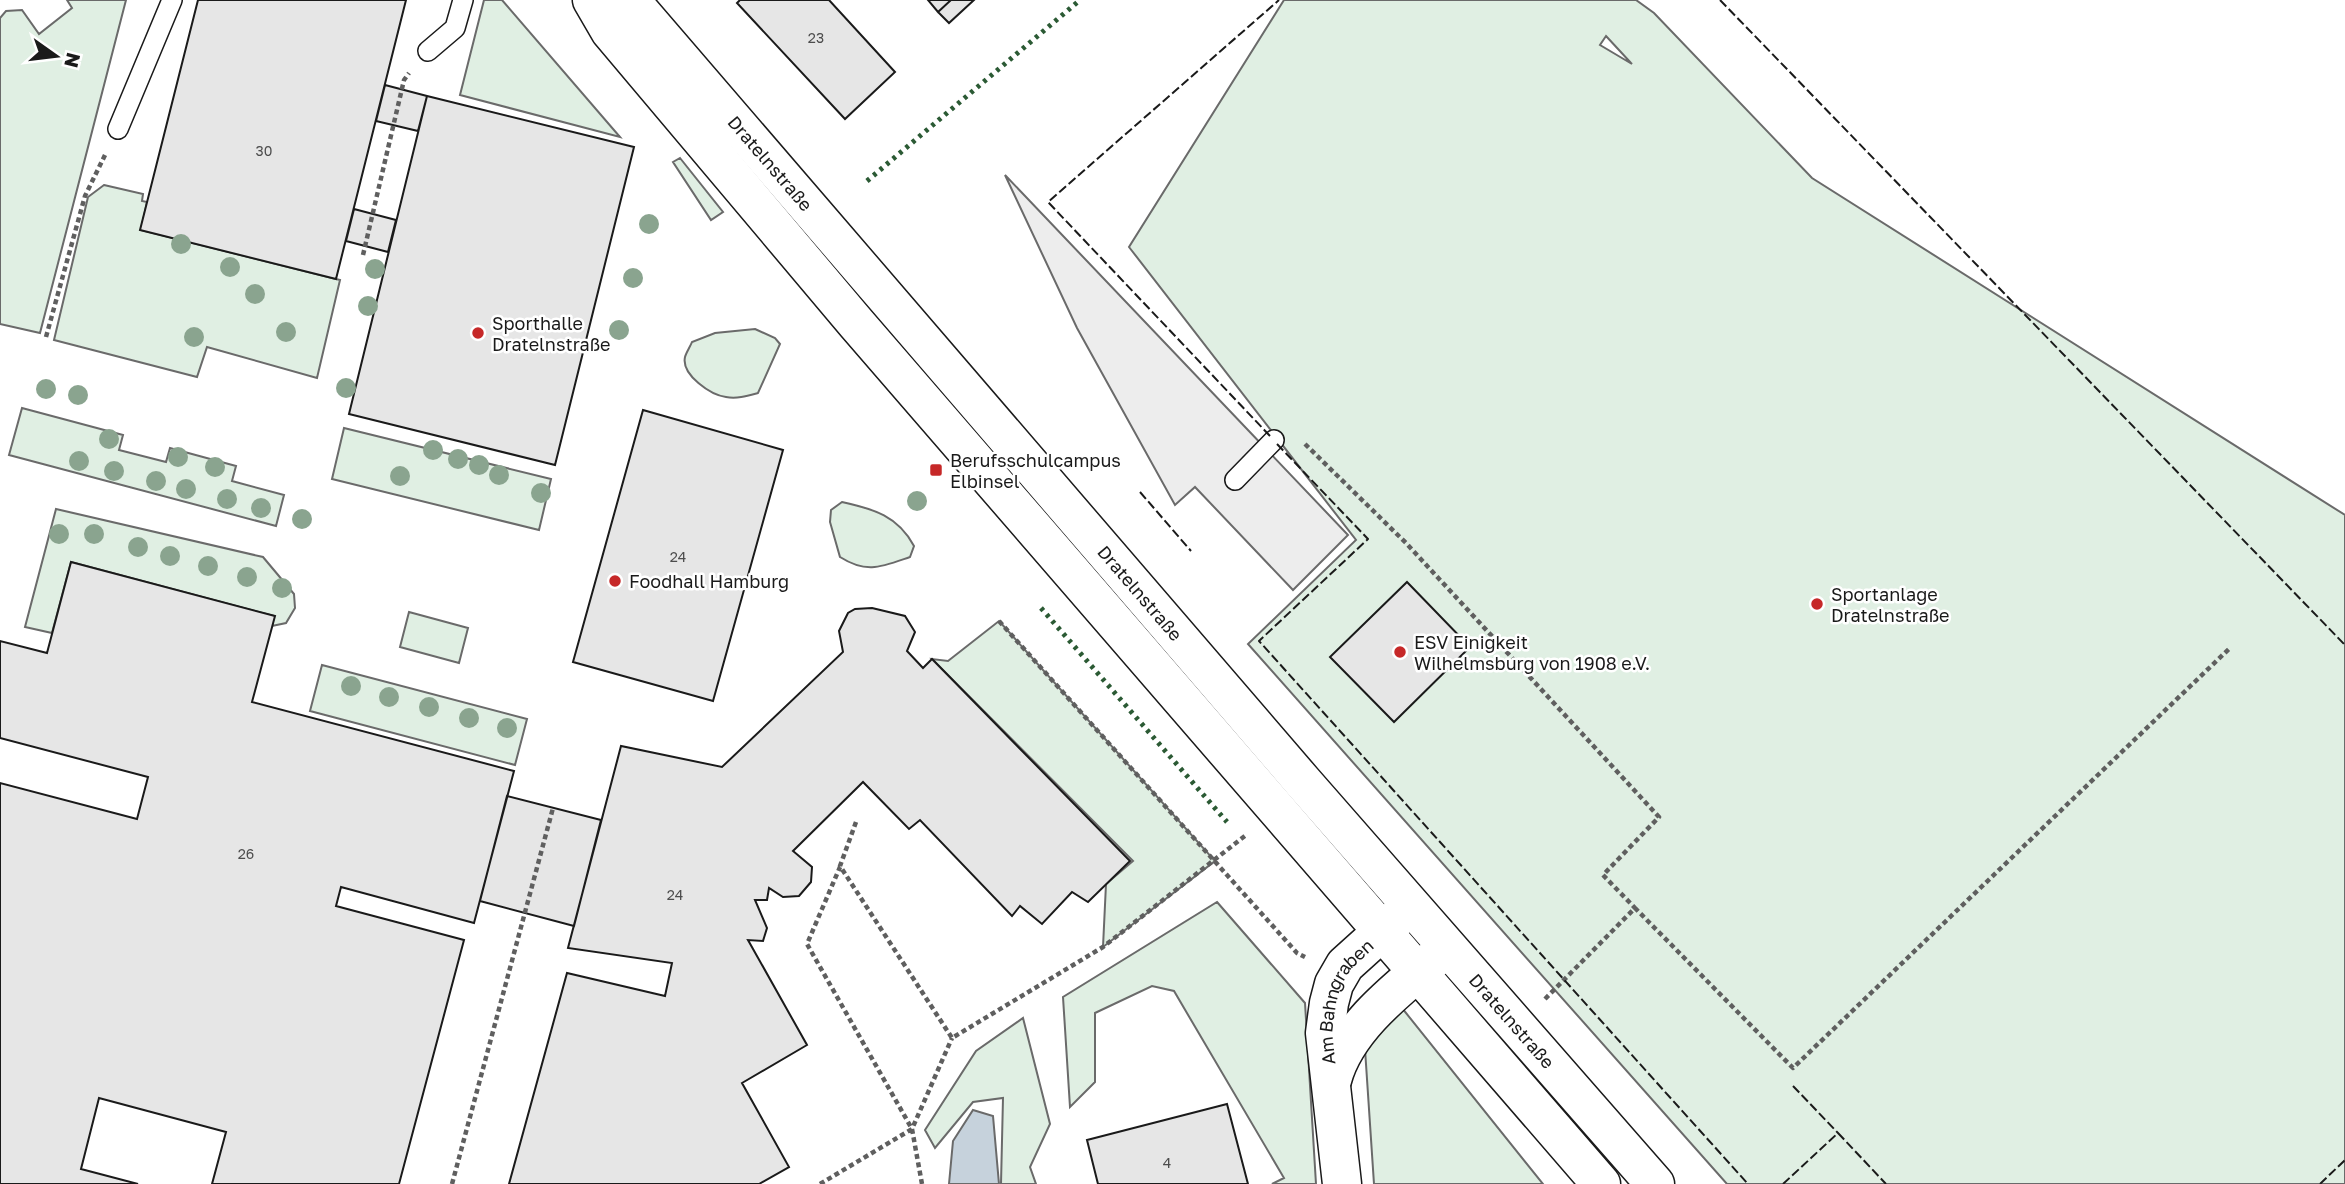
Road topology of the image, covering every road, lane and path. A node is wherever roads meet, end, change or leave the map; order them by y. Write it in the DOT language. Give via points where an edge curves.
graph roads {
  1 [pos="172,0"];
  2 [pos="463,0"];
  3 [pos="592,0"];
  4 [pos="625,0"];
  5 [pos="428,51"];
  6 [pos="118,129"];
  7 [pos="363,255"];
  8 [pos="46,337"];
  9 [pos="1274,440"];
  10 [pos="1235,480"];
  11 [pos="999,621"];
  12 [pos="2231,648"];
  13 [pos="553,808"];
  14 [pos="1276,809"];
  15 [pos="856,822"];
  16 [pos="1215,862"];
  17 [pos="840,866"];
  18 [pos="1412,905"];
  19 [pos="1634,908"];
  20 [pos="1382,931"];
  21 [pos="1448,946"];
  22 [pos="1418,972"];
  23 [pos="1340,973"];
  24 [pos="1517,1027"];
  25 [pos="953,1038"];
  26 [pos="1332,1080"];
  27 [pos="912,1129"];
  28 [pos="452,1184"];
  29 [pos="820,1184"];
  30 [pos="922,1184"];
  31 [pos="1342,1184"];
  32 [pos="1601,1184"];
  33 [pos="1655,1184"];
  1 -- 6 [label="lane"];
  2 -- 5 [label="lane" via="455,28"];
  3 -- 14 [label="main road, Dratelnstraße" via="610,31 786,241"];
  4 -- 18 [label="main road, Dratelnstraße"];
  5 -- 7 [label="path" via="404,80"];
  6 -- 8 [label="path" via="85,196"];
  9 -- 10 [label="lane"];
  9 -- 19 [label="path" via="1288,427 1406,543 1658,817 1603,875"];
  11 -- 16 [label="path"];
  12 -- 19 [label="path" via="1793,1068"];
  13 -- 28 [label="path"];
  14 -- 16 [label="path"];
  14 -- 20 [label="main road, Dratelnstraße"];
  15 -- 17 [label="path"];
  16 -- 23 [label="path" via="1297,953"];
  16 -- 25 [label="path" via="1103,947"];
  17 -- 25 [label="path"];
  17 -- 27 [label="path" via="807,944"];
  18 -- 20 [label="main road, Am Bahngraben"];
  18 -- 21 [label="main road, Dratelnstraße"];
  19 -- 24 [label="path"];
  20 -- 22 [label="main road, Dratelnstraße"];
  20 -- 23 [label="main road, Am Bahngraben"];
  21 -- 22 [label="main road, Am Bahngraben"];
  21 -- 24 [label="main road, Dratelnstraße"];
  22 -- 26 [label="main road, Am Bahngraben" via="1351,1039 1336,1063"];
  22 -- 32 [label="main road, Dratelnstraße"];
  23 -- 26 [label="main road, Am Bahngraben" via="1326,1020"];
  24 -- 33 [label="main road, Dratelnstraße"];
  25 -- 27 [label="path"];
  26 -- 31 [label="main road, Am Bahngraben"];
  27 -- 29 [label="path"];
  27 -- 30 [label="path"];
}
